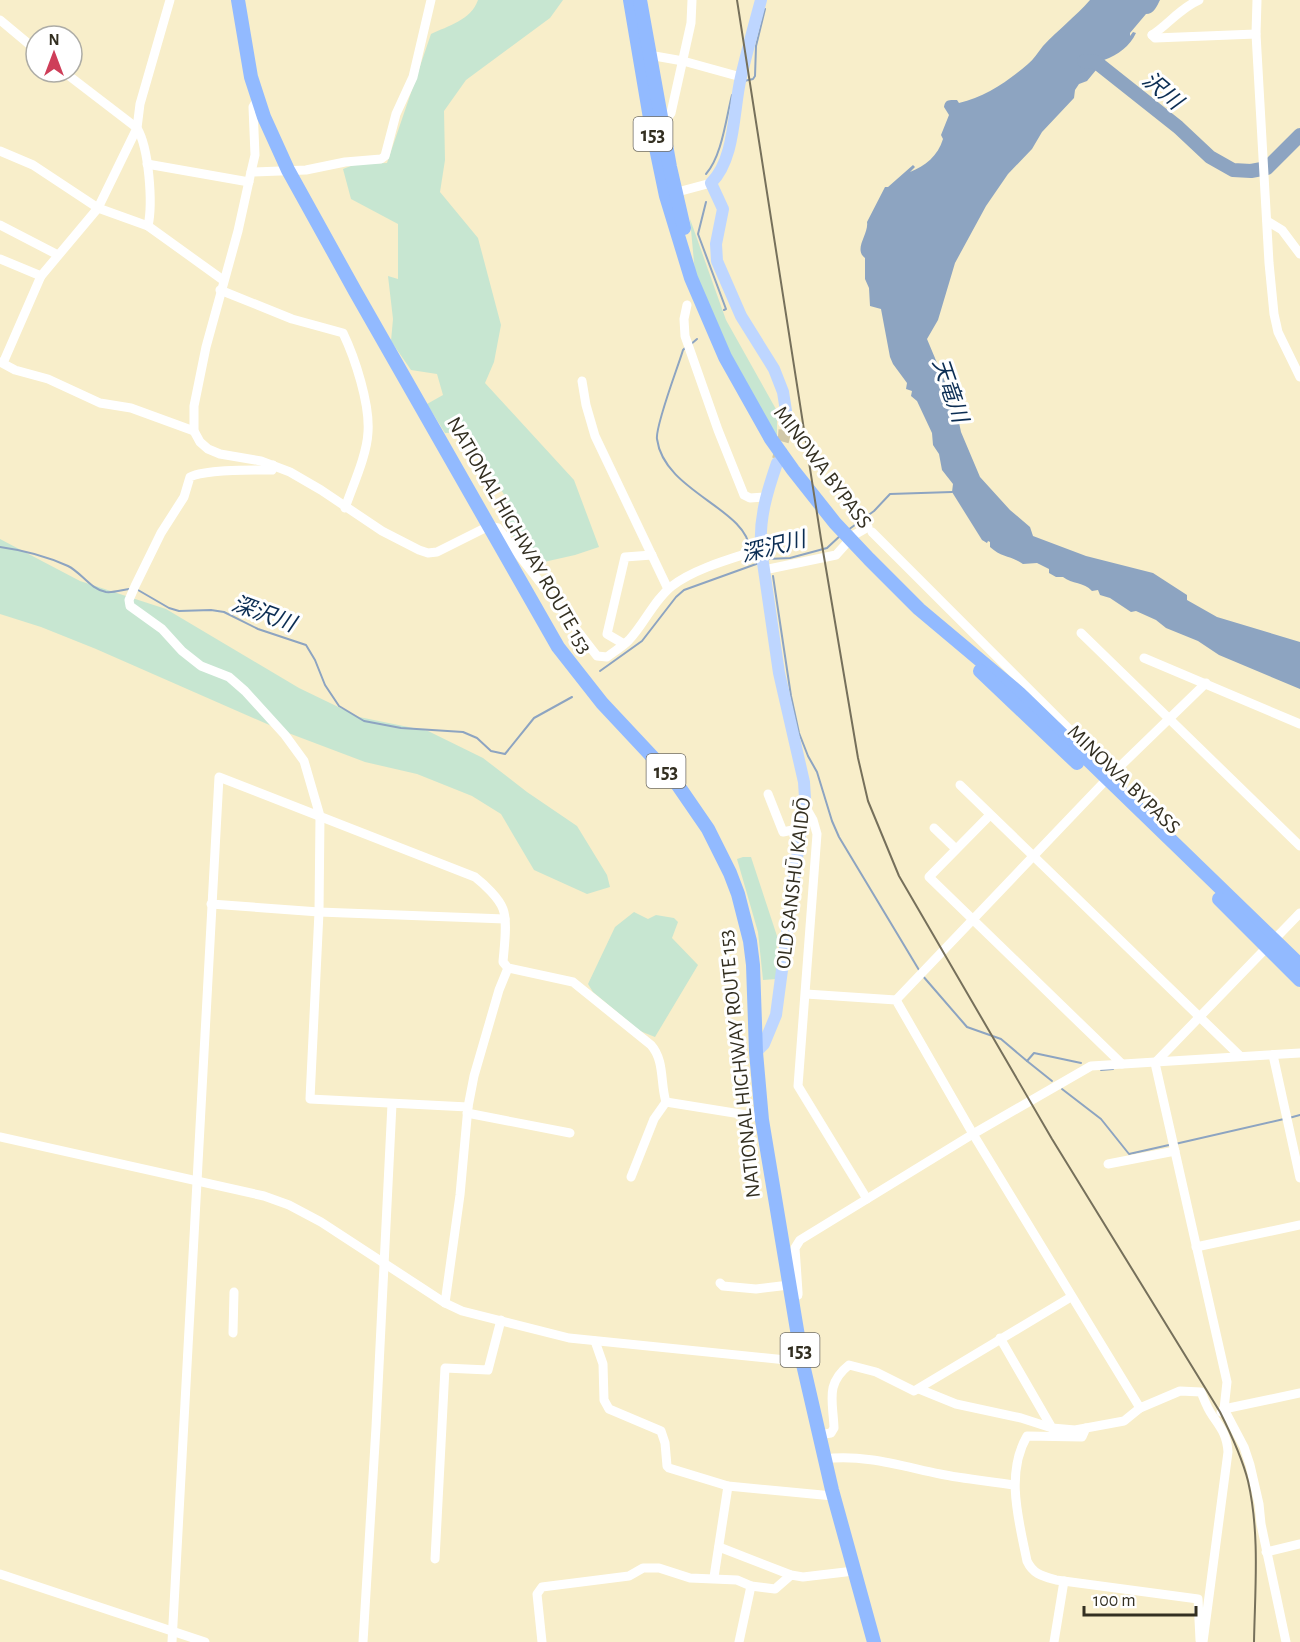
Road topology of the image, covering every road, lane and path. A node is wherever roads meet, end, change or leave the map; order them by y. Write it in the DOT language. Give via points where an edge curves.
graph roads {
  1 [pos="170,0"];
  2 [pos="238,0"];
  3 [pos="431,0"];
  4 [pos="630,0"];
  5 [pos="640,0"];
  6 [pos="692,0"];
  7 [pos="760,0"];
  8 [pos="1198,0"];
  9 [pos="1257,0"];
  10 [pos="0,20"];
  11 [pos="1256,34"];
  12 [pos="24,40"];
  13 [pos="649,55"];
  14 [pos="683,61"];
  15 [pos="741,77"];
  16 [pos="80,84"];
  17 [pos="257,100"];
  18 [pos="668,117"];
  19 [pos="137,128"];
  20 [pos="0,151"];
  21 [pos="147,164"];
  22 [pos="288,170"];
  23 [pos="250,177"];
  24 [pos="711,183"];
  25 [pos="671,194"];
  26 [pos="98,208"];
  27 [pos="1267,221"];
  28 [pos="0,225"];
  29 [pos="148,226"];
  30 [pos="1300,254"];
  31 [pos="58,255"];
  32 [pos="0,259"];
  33 [pos="40,276"];
  34 [pos="222,285"];
  35 [pos="687,305"];
  36 [pos="2,362"];
  37 [pos="1300,376"];
  38 [pos="582,381"];
  39 [pos="786,411"];
  40 [pos="194,431"];
  41 [pos="777,463"];
  42 [pos="273,465"];
  43 [pos="765,497"];
  44 [pos="345,508"];
  45 [pos="489,526"];
  46 [pos="761,550"];
  47 [pos="652,555"];
  48 [pos="764,568"];
  49 [pos="668,589"];
  50 [pos="1081,633"];
  51 [pos="626,642"];
  52 [pos="1144,658"];
  53 [pos="1206,683"];
  54 [pos="1168,718"];
  55 [pos="1300,724"];
  56 [pos="1107,780"];
  57 [pos="960,785"];
  58 [pos="768,794"];
  59 [pos="805,806"];
  60 [pos="990,815"];
  61 [pos="320,816"];
  62 [pos="802,828"];
  63 [pos="934,828"];
  64 [pos="1300,846"];
  65 [pos="956,849"];
  66 [pos="1034,856"];
  67 [pos="211,904"];
  68 [pos="319,912"];
  69 [pos="1300,913"];
  70 [pos="975,919"];
  71 [pos="505,920"];
  72 [pos="1271,942"];
  73 [pos="1300,965"];
  74 [pos="508,968"];
  75 [pos="1300,980"];
  76 [pos="806,994"];
  77 [pos="896,1000"];
  78 [pos="1198,1016"];
  79 [pos="756,1052"];
  80 [pos="1300,1053"];
  81 [pos="1240,1056"];
  82 [pos="1273,1058"];
  83 [pos="1122,1064"];
  84 [pos="1156,1066"];
  85 [pos="666,1102"];
  86 [pos="392,1104"];
  87 [pos="467,1110"];
  88 [pos="761,1115"];
  89 [pos="570,1133"];
  90 [pos="973,1134"];
  91 [pos="0,1137"];
  92 [pos="1174,1146"];
  93 [pos="1108,1164"];
  94 [pos="631,1178"];
  95 [pos="1300,1178"];
  96 [pos="197,1182"];
  97 [pos="867,1199"];
  98 [pos="1300,1225"];
  99 [pos="1196,1247"];
  100 [pos="383,1263"];
  101 [pos="720,1284"];
  102 [pos="790,1291"];
  103 [pos="234,1292"];
  104 [pos="1071,1297"];
  105 [pos="445,1303"];
  106 [pos="501,1320"];
  107 [pos="233,1333"];
  108 [pos="1000,1338"];
  109 [pos="595,1341"];
  110 [pos="802,1360"];
  111 [pos="919,1389"];
  112 [pos="1300,1394"];
  113 [pos="1140,1408"];
  114 [pos="1224,1409"];
  115 [pos="1214,1418"];
  116 [pos="1052,1428"];
  117 [pos="1086,1428"];
  118 [pos="818,1436"];
  119 [pos="824,1459"];
  120 [pos="1014,1485"];
  121 [pos="728,1486"];
  122 [pos="833,1496"];
  123 [pos="1300,1545"];
  124 [pos="719,1547"];
  125 [pos="1266,1552"];
  126 [pos="435,1558"];
  127 [pos="854,1570"];
  128 [pos="0,1574"];
  129 [pos="791,1575"];
  130 [pos="714,1577"];
  131 [pos="1064,1581"];
  132 [pos="751,1586"];
  133 [pos="172,1631"];
  134 [pos="172,1642"];
  135 [pos="205,1642"];
  136 [pos="363,1642"];
  137 [pos="542,1642"];
  138 [pos="739,1642"];
  139 [pos="874,1642"];
  140 [pos="1054,1642"];
  141 [pos="1202,1642"];
  142 [pos="1286,1642"];
  1 -- 19 [label="street" via="140,104"];
  2 -- 17 [label="highway, NATIONAL HIGHWAY ROUTE 153 / 153"];
  3 -- 22 [label="street" via="413,77 396,114 385,156"];
  4 -- 25 [label="highway, 153" via="651,124"];
  5 -- 13 [label="highway, 153"];
  6 -- 14 [label="street"];
  7 -- 15 [label="main road"];
  8 -- 11 [label="street" via="1152,35 1155,38"];
  9 -- 11 [label="street"];
  10 -- 12 [label="street"];
  11 -- 27 [label="street"];
  13 -- 14 [label="street"];
  13 -- 25 [label="highway, 153"];
  14 -- 15 [label="street"];
  14 -- 18 [label="street"];
  15 -- 24 [label="main road" via="727,154 720,173"];
  16 -- 19 [label="street"];
  17 -- 22 [label="highway, NATIONAL HIGHWAY ROUTE 153 / 153"];
  17 -- 23 [label="street" via="253,107 255,155"];
  19 -- 21 [label="street"];
  19 -- 26 [label="street"];
  20 -- 26 [label="street" via="33,165"];
  21 -- 23 [label="street"];
  21 -- 29 [label="street"];
  22 -- 23 [label="street"];
  22 -- 45 [label="highway, NATIONAL HIGHWAY ROUTE 153 / 153"];
  23 -- 34 [label="street"];
  24 -- 25 [label="street"];
  24 -- 39 [label="main road" via="723,209 717,261 741,316 774,369"];
  25 -- 56 [label="highway, MINOWA BYPASS / 153" via="687,266 706,317 754,412 793,470 921,615"];
  26 -- 29 [label="street"];
  26 -- 31 [label="street"];
  27 -- 30 [label="street" via="1282,230"];
  27 -- 37 [label="street" via="1274,314 1278,332"];
  28 -- 31 [label="street"];
  29 -- 34 [label="street"];
  31 -- 33 [label="street"];
  32 -- 33 [label="street"];
  33 -- 36 [label="street"];
  34 -- 40 [label="street" via="194,406"];
  34 -- 44 [label="street" via="292,319 343,333 364,394 369,431"];
  35 -- 43 [label="street" via="685,336 744,495"];
  36 -- 40 [label="street" via="100,403 131,408"];
  38 -- 47 [label="street" via="595,436"];
  40 -- 42 [label="street" via="208,449"];
  41 -- 43 [label="main road, OLD SANSHŪ KAIDŌ"];
  42 -- 44 [label="street" via="321,490"];
  42 -- 61 [label="street" via="272,470 190,477 184,496 135,585 130,606 162,629 201,666 229,676 285,735 304,760"];
  43 -- 46 [label="main road, OLD SANSHŪ KAIDŌ"];
  44 -- 45 [label="street" via="428,553"];
  45 -- 51 [label="street" via="498,528 597,656 608,657"];
  45 -- 79 [label="highway, NATIONAL HIGHWAY ROUTE 153 / 153" via="564,655 602,703 675,781 721,851 750,941"];
  46 -- 48 [label="main road, OLD SANSHŪ KAIDŌ"];
  46 -- 49 [label="street" via="686,577"];
  47 -- 49 [label="street"];
  47 -- 51 [label="street" via="625,557 608,634"];
  48 -- 56 [label="street" via="836,555 854,535 870,530"];
  48 -- 59 [label="main road, OLD SANSHŪ KAIDŌ" via="786,710 804,782"];
  49 -- 51 [label="street"];
  50 -- 54 [label="street"];
  52 -- 53 [label="street"];
  53 -- 54 [label="street"];
  53 -- 55 [label="street"];
  54 -- 56 [label="street"];
  54 -- 64 [label="street"];
  56 -- 66 [label="street"];
  56 -- 72 [label="highway, MINOWA BYPASS / 153"];
  57 -- 60 [label="street"];
  58 -- 62 [label="street" via="783,832"];
  59 -- 62 [label="main road, OLD SANSHŪ KAIDŌ"];
  59 -- 76 [label="street" via="817,834"];
  60 -- 65 [label="street"];
  60 -- 66 [label="street"];
  61 -- 67 [label="street" via="219,777"];
  61 -- 68 [label="street"];
  61 -- 71 [label="street" via="474,877 503,909"];
  62 -- 79 [label="main road, OLD SANSHŪ KAIDŌ" via="776,1015 764,1044"];
  63 -- 65 [label="street"];
  65 -- 70 [label="street" via="929,877"];
  66 -- 70 [label="street"];
  66 -- 78 [label="street"];
  67 -- 68 [label="street"];
  67 -- 96 [label="street"];
  68 -- 71 [label="street"];
  68 -- 86 [label="street" via="310,1099"];
  69 -- 72 [label="street"];
  70 -- 77 [label="street"];
  70 -- 83 [label="street"];
  71 -- 74 [label="street" via="503,962"];
  72 -- 73 [label="highway, MINOWA BYPASS / 153"];
  72 -- 75 [label="highway, MINOWA BYPASS / 153"];
  72 -- 78 [label="street"];
  74 -- 85 [label="street" via="573,982 651,1045 658,1053"];
  74 -- 87 [label="street"];
  76 -- 77 [label="street"];
  76 -- 97 [label="street" via="798,1086"];
  77 -- 90 [label="street"];
  78 -- 81 [label="street"];
  78 -- 84 [label="street"];
  79 -- 88 [label="highway, NATIONAL HIGHWAY ROUTE 153 / 153"];
  80 -- 82 [label="street"];
  81 -- 82 [label="street"];
  81 -- 84 [label="street"];
  82 -- 95 [label="street"];
  83 -- 84 [label="street"];
  83 -- 90 [label="street" via="1091,1066"];
  84 -- 92 [label="street"];
  85 -- 88 [label="street"];
  85 -- 94 [label="street" via="654,1119"];
  86 -- 87 [label="street"];
  86 -- 100 [label="street"];
  87 -- 89 [label="street"];
  87 -- 105 [label="street"];
  88 -- 102 [label="highway, NATIONAL HIGHWAY ROUTE 153 / 153"];
  90 -- 97 [label="street"];
  90 -- 104 [label="street"];
  91 -- 96 [label="street"];
  92 -- 93 [label="street"];
  92 -- 99 [label="street"];
  96 -- 100 [label="street" via="289,1205"];
  96 -- 133 [label="street"];
  97 -- 102 [label="street" via="796,1243 798,1295"];
  98 -- 99 [label="street"];
  99 -- 114 [label="street" via="1227,1382"];
  100 -- 105 [label="street"];
  100 -- 136 [label="street"];
  101 -- 102 [label="street"];
  102 -- 110 [label="highway, NATIONAL HIGHWAY ROUTE 153 / 153"];
  103 -- 107 [label="street"];
  104 -- 108 [label="street"];
  104 -- 113 [label="street"];
  105 -- 106 [label="street"];
  106 -- 109 [label="street"];
  106 -- 126 [label="street" via="488,1370 445,1368"];
  108 -- 111 [label="street"];
  108 -- 116 [label="street"];
  109 -- 110 [label="street"];
  109 -- 121 [label="street" via="603,1364 604,1400 609,1409 661,1431 669,1468"];
  110 -- 118 [label="highway, NATIONAL HIGHWAY ROUTE 153 / 153"];
  111 -- 116 [label="street" via="956,1404"];
  111 -- 118 [label="street" via="914,1391 876,1372 849,1365 832,1386 834,1428 831,1433"];
  112 -- 114 [label="street"];
  113 -- 115 [label="street" via="1180,1391 1201,1392"];
  113 -- 117 [label="street" via="1124,1421"];
  114 -- 115 [label="street"];
  114 -- 125 [label="street" via="1250,1465"];
  115 -- 141 [label="street" via="1222,1427 1228,1452"];
  116 -- 117 [label="street"];
  117 -- 120 [label="street" via="1082,1437 1027,1436"];
  118 -- 119 [label="highway, NATIONAL HIGHWAY ROUTE 153 / 153"];
  119 -- 120 [label="street" via="880,1461"];
  119 -- 122 [label="highway, NATIONAL HIGHWAY ROUTE 153 / 153"];
  120 -- 131 [label="street" via="1031,1570"];
  121 -- 122 [label="street"];
  121 -- 124 [label="street"];
  122 -- 127 [label="highway, NATIONAL HIGHWAY ROUTE 153 / 153"];
  123 -- 125 [label="street"];
  124 -- 129 [label="street"];
  124 -- 130 [label="street"];
  125 -- 142 [label="street"];
  127 -- 129 [label="street"];
  127 -- 139 [label="highway, NATIONAL HIGHWAY ROUTE 153 / 153"];
  128 -- 133 [label="street"];
  129 -- 132 [label="street" via="775,1589"];
  130 -- 132 [label="street"];
  130 -- 137 [label="street" via="690,1578 659,1568 643,1568 629,1576 542,1587 537,1594"];
  131 -- 140 [label="street"];
  131 -- 141 [label="street" via="1198,1599"];
  132 -- 138 [label="street"];
  133 -- 134 [label="street"];
  133 -- 135 [label="street"];
}
